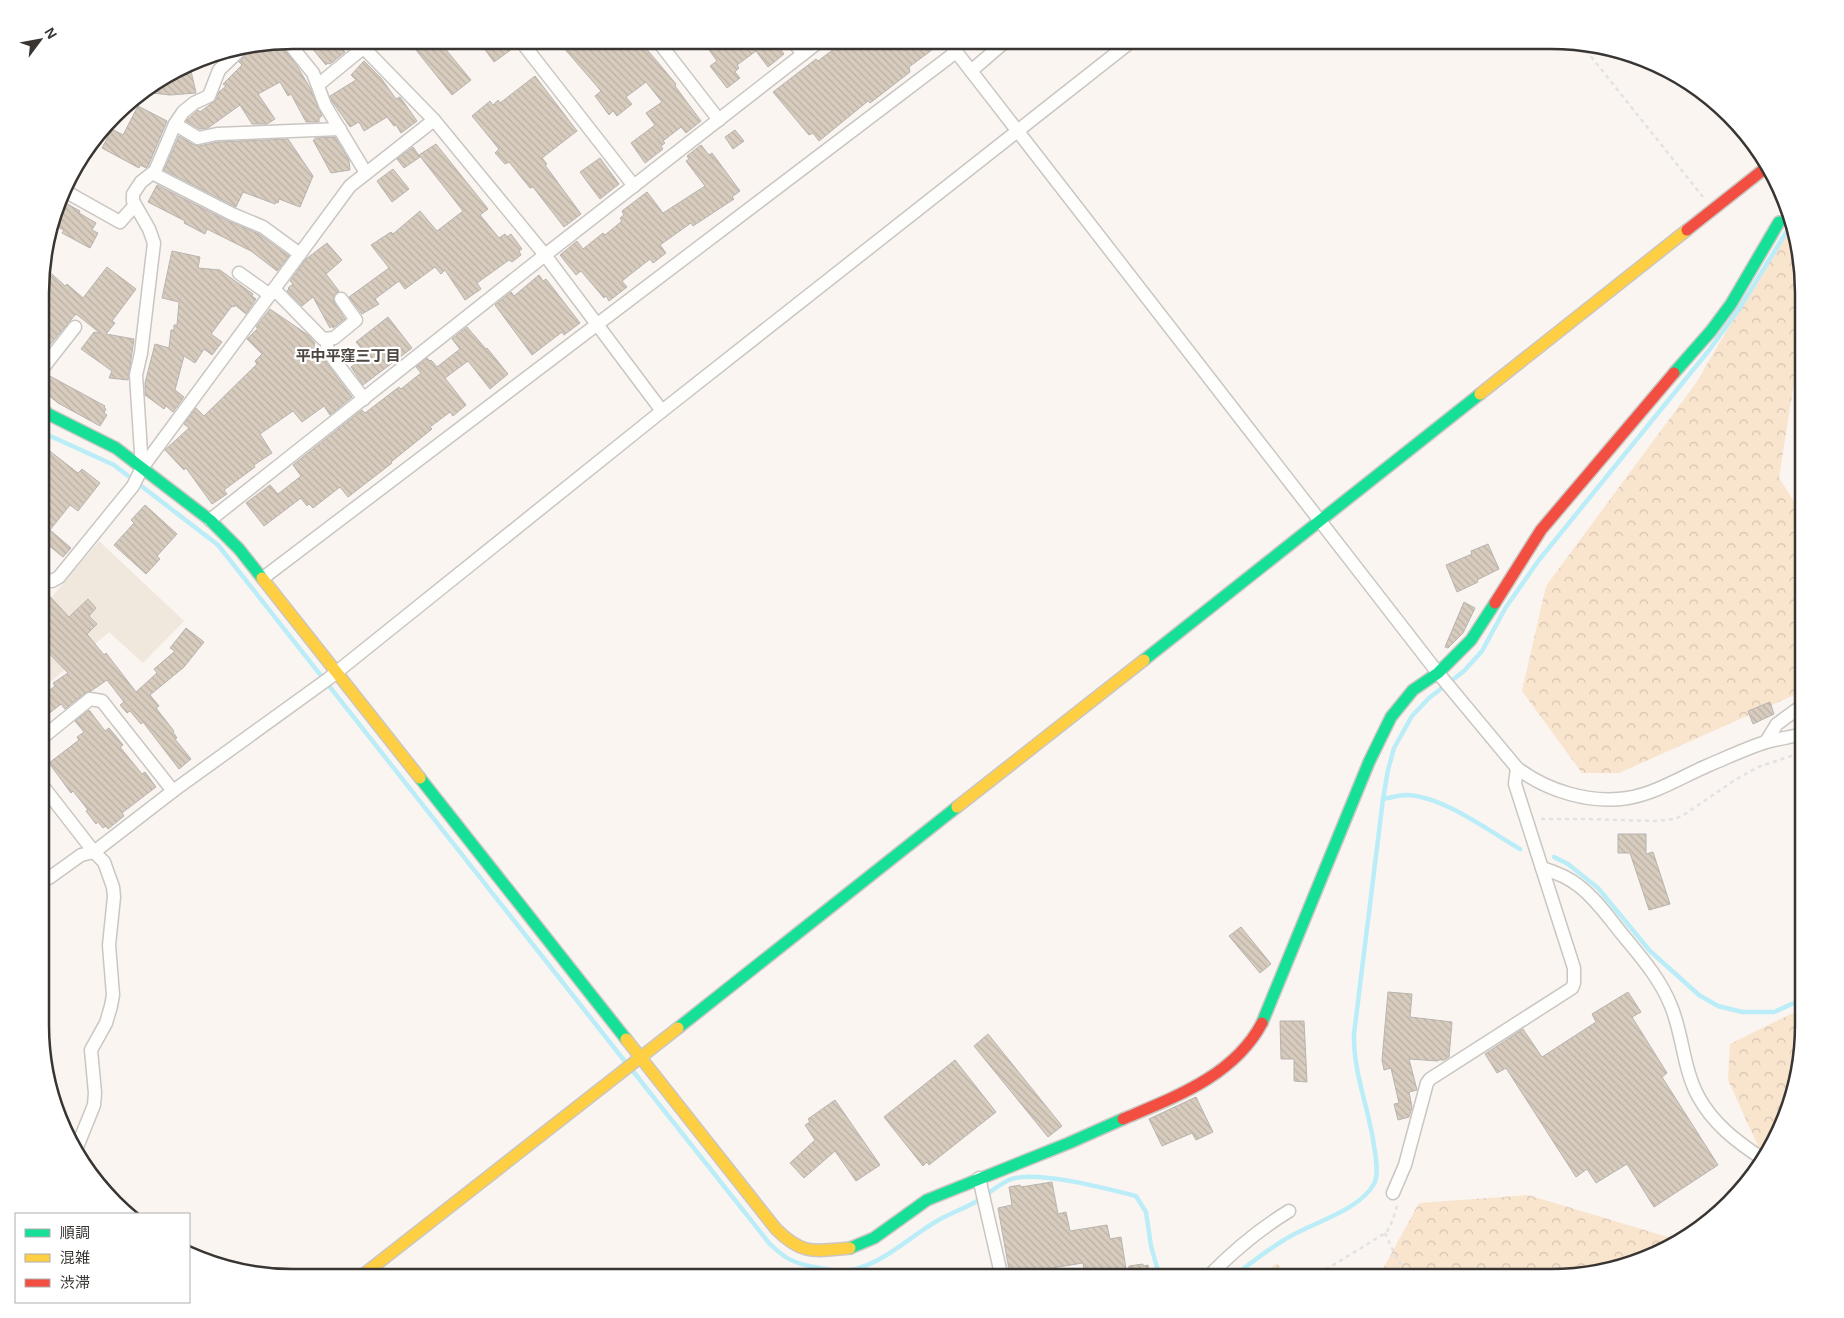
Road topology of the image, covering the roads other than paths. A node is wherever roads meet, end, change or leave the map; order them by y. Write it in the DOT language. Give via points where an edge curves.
graph roads {
  1 [pos="294,49"];
  2 [pos="355,49"];
  3 [pos="365,49"];
  4 [pos="527,49"];
  5 [pos="664,49"];
  6 [pos="799,49"];
  7 [pos="809,49"];
  8 [pos="954,49"];
  9 [pos="997,49"];
  10 [pos="1122,49"];
  11 [pos="956,52"];
  12 [pos="803,54"];
  13 [pos="234,56"];
  14 [pos="971,71"];
  15 [pos="318,85"];
  16 [pos="434,120"];
  17 [pos="719,120"];
  18 [pos="175,124"];
  19 [pos="340,129"];
  20 [pos="1017,131"];
  21 [pos="1763,170"];
  22 [pos="366,173"];
  23 [pos="154,174"];
  24 [pos="634,186"];
  25 [pos="70,194"];
  26 [pos="135,205"];
  27 [pos="1779,222"];
  28 [pos="300,254"];
  29 [pos="545,255"];
  30 [pos="238,273"];
  31 [pos="272,292"];
  32 [pos="341,299"];
  33 [pos="598,325"];
  34 [pos="75,328"];
  35 [pos="328,339"];
  36 [pos="49,360"];
  37 [pos="364,398"];
  38 [pos="662,411"];
  39 [pos="49,414"];
  40 [pos="142,468"];
  41 [pos="210,520"];
  42 [pos="1320,521"];
  43 [pos="263,578"];
  44 [pos="49,580"];
  45 [pos="328,678"];
  46 [pos="1444,680"];
  47 [pos="1795,711"];
  48 [pos="49,732"];
  49 [pos="1795,736"];
  50 [pos="1766,742"];
  51 [pos="1517,768"];
  52 [pos="173,791"];
  53 [pos="49,796"];
  54 [pos="94,852"];
  55 [pos="1542,868"];
  56 [pos="49,878"];
  57 [pos="637,1060"];
  58 [pos="78,1142"];
  59 [pos="1758,1155"];
  60 [pos="979,1178"];
  61 [pos="1393,1193"];
  62 [pos="1289,1211"];
  63 [pos="371,1269"];
  64 [pos="1000,1269"];
  65 [pos="1216,1269"];
  1 -- 15 [label="street" via="308,65"];
  2 -- 15 [label="street"];
  3 -- 16 [label="street"];
  4 -- 24 [label="street"];
  5 -- 17 [label="street"];
  6 -- 12 [label="street"];
  7 -- 12 [label="street"];
  8 -- 11 [label="street"];
  9 -- 14 [label="street"];
  10 -- 20 [label="street"];
  11 -- 14 [label="street"];
  11 -- 33 [label="street"];
  12 -- 17 [label="street"];
  13 -- 18 [label="street" via="219,70 209,96 186,108"];
  14 -- 20 [label="street"];
  15 -- 19 [label="street" via="325,105"];
  16 -- 22 [label="street"];
  16 -- 29 [label="street"];
  17 -- 24 [label="street"];
  18 -- 19 [label="street" via="198,138 217,134"];
  18 -- 23 [label="street"];
  19 -- 22 [label="street"];
  20 -- 38 [label="street"];
  20 -- 42 [label="street"];
  21 -- 42 [label="street"];
  22 -- 28 [label="street" via="350,186"];
  23 -- 26 [label="street" via="136,187"];
  23 -- 28 [label="street" via="263,227"];
  24 -- 29 [label="street"];
  25 -- 26 [label="street" via="120,222"];
  26 -- 40 [label="street" via="154,243 136,375"];
  27 -- 46 [label="street" via="1731,304 1554,514"];
  28 -- 31 [label="street"];
  29 -- 33 [label="street"];
  29 -- 37 [label="street"];
  30 -- 31 [label="street"];
  31 -- 35 [label="street" via="323,339"];
  31 -- 40 [label="street"];
  32 -- 35 [label="street" via="356,320 334,338"];
  33 -- 38 [label="street"];
  33 -- 43 [label="street"];
  34 -- 36 [label="street"];
  35 -- 37 [label="street" via="329,353"];
  37 -- 41 [label="street"];
  38 -- 45 [label="street"];
  39 -- 40 [label="street" via="116,448"];
  40 -- 41 [label="street"];
  40 -- 44 [label="street" via="133,486 59,577"];
  41 -- 43 [label="street"];
  42 -- 46 [label="street"];
  42 -- 57 [label="street"];
  43 -- 45 [label="street"];
  45 -- 52 [label="street"];
  45 -- 57 [label="street"];
  46 -- 51 [label="street"];
  46 -- 60 [label="street" via="1413,690 1391,717 1261,1025 1241,1052 1215,1075 1176,1096"];
  47 -- 50 [label="street" via="1777,724"];
  48 -- 52 [label="street" via="90,700 102,701"];
  49 -- 50 [label="street"];
  50 -- 51 [label="street" via="1657,789 1628,798 1599,799 1577,795 1530,778"];
  51 -- 55 [label="street" via="1515,784"];
  52 -- 54 [label="street"];
  53 -- 54 [label="street"];
  54 -- 56 [label="street" via="81,855"];
  54 -- 58 [label="street" via="104,862 114,897 110,945 113,995 110,1014 91,1050 94,1105"];
  55 -- 59 [label="street" via="1570,880 1588,894 1647,964 1672,1006 1686,1067 1698,1095 1718,1124"];
  55 -- 61 [label="street" via="1574,968 1572,988 1430,1079 1405,1165"];
  57 -- 60 [label="street" via="776,1229 803,1249 815,1252 854,1248 874,1238 927,1200"];
  57 -- 63 [label="street"];
  60 -- 64 [label="street"];
  62 -- 65 [label="street" via="1247,1240"];
}
